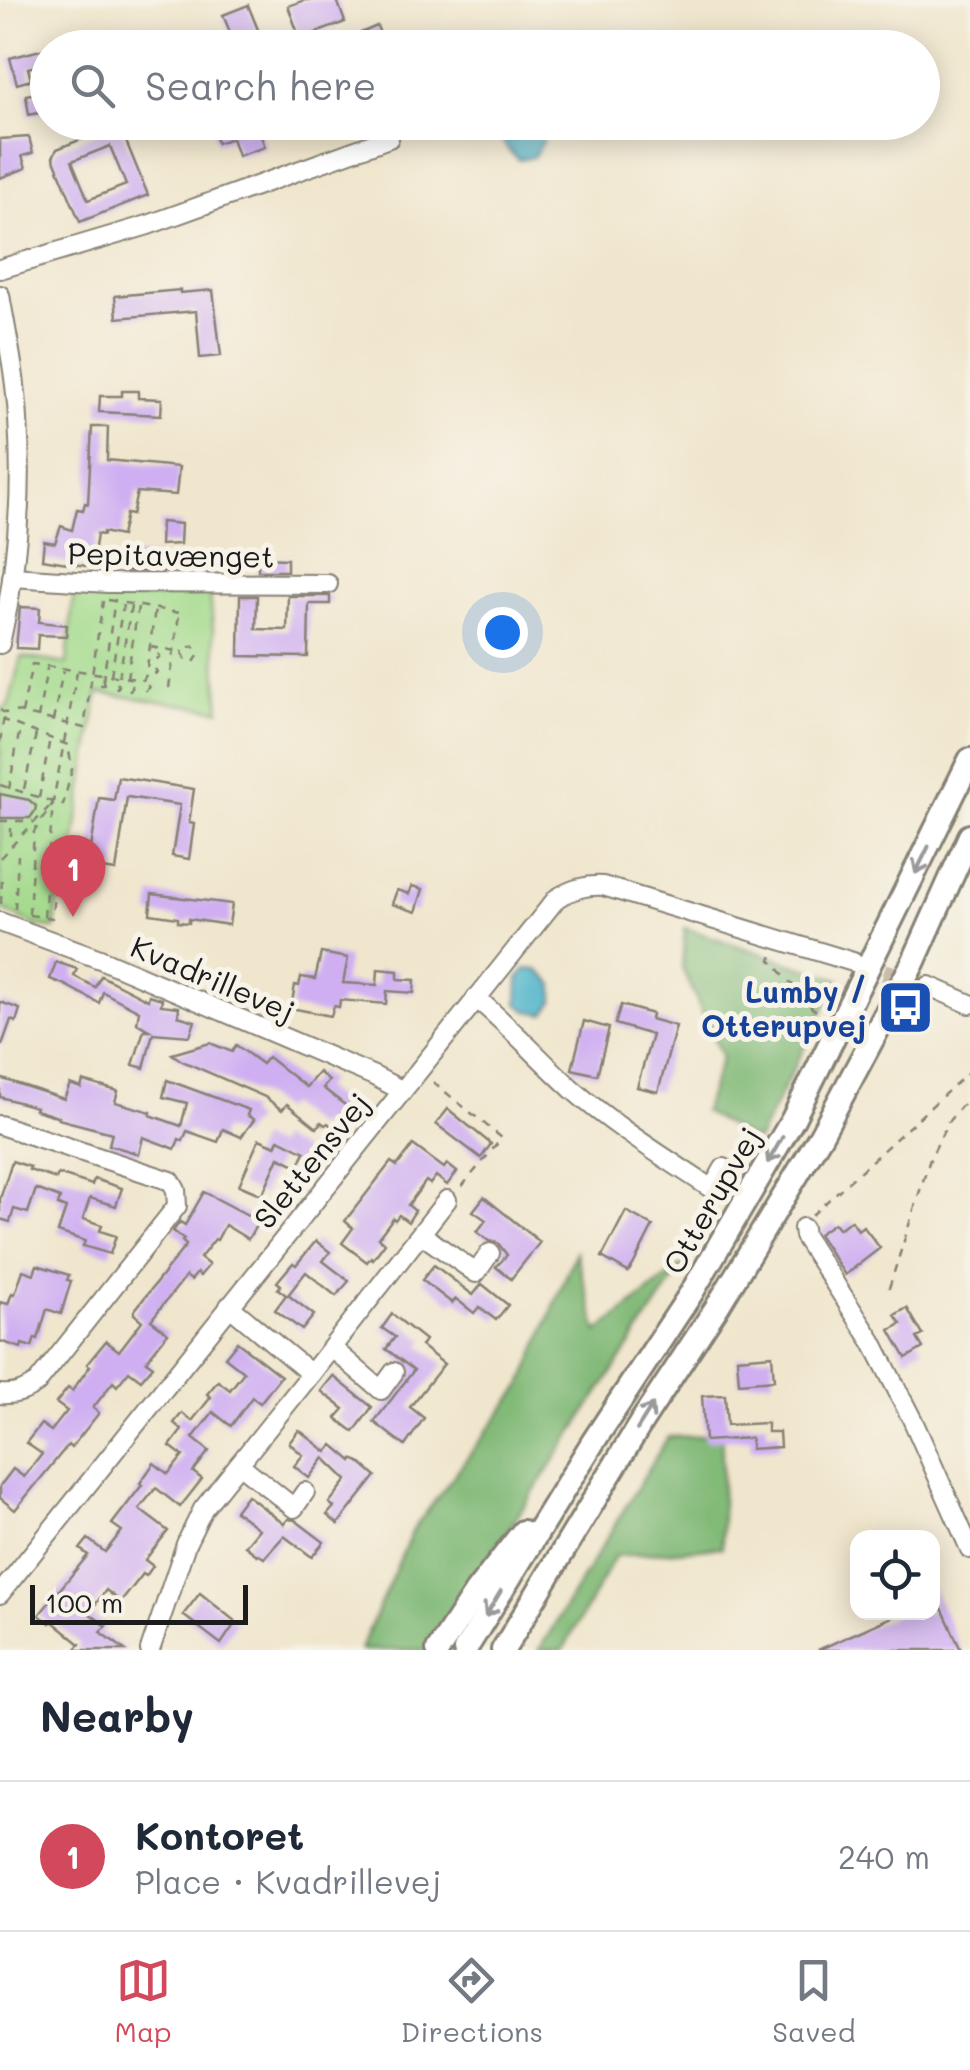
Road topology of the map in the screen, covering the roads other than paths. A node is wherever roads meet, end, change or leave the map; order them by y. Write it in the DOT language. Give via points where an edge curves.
graph roads {
  1 [pos="384,140"];
  2 [pos="0,269"];
  3 [pos="0,295"];
  4 [pos="12,576"];
  5 [pos="328,584"];
  6 [pos="0,644"];
  7 [pos="970,760"];
  8 [pos="970,836"];
  9 [pos="7,916"];
  10 [pos="853,962"];
  11 [pos="936,989"];
  12 [pos="476,998"];
  13 [pos="970,1001"];
  14 [pos="401,1090"];
  15 [pos="0,1126"];
  16 [pos="724,1168"];
  17 [pos="447,1200"];
  18 [pos="803,1228"];
  19 [pos="421,1234"];
  20 [pos="490,1253"];
  21 [pos="230,1306"];
  22 [pos="332,1348"];
  23 [pos="394,1372"];
  24 [pos="311,1374"];
  25 [pos="0,1394"];
  26 [pos="593,1442"];
  27 [pos="618,1462"];
  28 [pos="238,1464"];
  29 [pos="304,1492"];
  30 [pos="970,1549"];
  31 [pos="0,1594"];
  32 [pos="150,1650"];
  33 [pos="438,1650"];
  34 [pos="466,1650"];
  35 [pos="503,1650"];
  36 [pos="519,1650"];
  1 -- 2 [label="street" via="148,226"];
  3 -- 4 [label="street" via="19,433"];
  4 -- 5 [label="street, Pepitavænget"];
  4 -- 6 [label="street"];
  7 -- 26 [label="main road, Otterupvej, one-way" via="793,1120"];
  27 -- 8 [label="main road, Otterupvej, one-way" via="822,1135 913,963"];
  9 -- 14 [label="street, Kvadrillevej"];
  10 -- 12 [label="street, Slettensvej" via="590,885 557,898"];
  11 -- 13 [label="street"];
  12 -- 14 [label="street, Slettensvej"];
  12 -- 16 [label="street" via="627,1133 712,1189"];
  14 -- 21 [label="street, Slettensvej"];
  15 -- 25 [label="street" via="171,1181 177,1206 37,1384"];
  17 -- 19 [label="street"];
  18 -- 30 [label="street" via="872,1341"];
  19 -- 20 [label="street" via="476,1273"];
  19 -- 22 [label="street"];
  21 -- 24 [label="street"];
  21 -- 31 [label="street, Slettensvej"];
  22 -- 23 [label="street" via="382,1390"];
  22 -- 24 [label="street"];
  24 -- 28 [label="street"];
  26 -- 33 [label="main road"];
  26 -- 34 [label="main road, Otterupvej, one-way"];
  27 -- 35 [label="main road, Otterupvej"];
  27 -- 36 [label="main road"];
  28 -- 29 [label="street" via="294,1508"];
  28 -- 32 [label="street" via="186,1544"];
}
